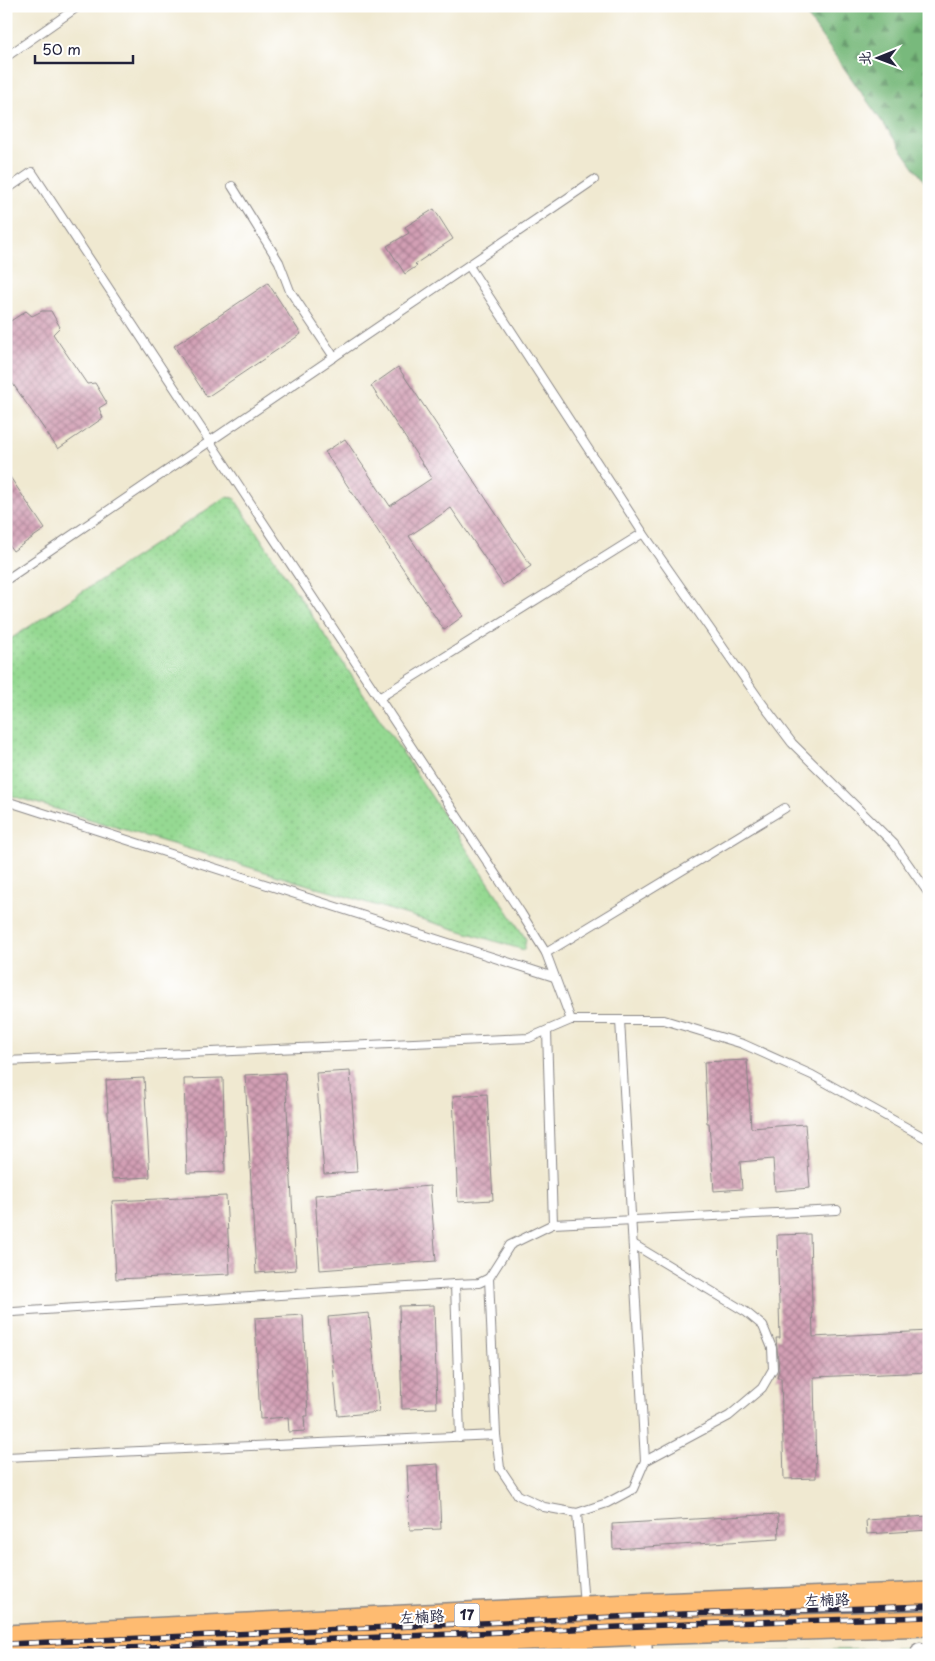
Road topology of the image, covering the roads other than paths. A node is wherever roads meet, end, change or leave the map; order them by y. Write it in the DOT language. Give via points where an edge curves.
graph roads {
  1 [pos="79,6"];
  2 [pos="6,57"];
  3 [pos="594,180"];
  4 [pos="232,186"];
  5 [pos="6,190"];
  6 [pos="469,266"];
  7 [pos="334,357"];
  8 [pos="211,441"];
  9 [pos="643,533"];
  10 [pos="6,580"];
  11 [pos="379,698"];
  12 [pos="6,801"];
  13 [pos="785,808"];
  14 [pos="929,894"];
  15 [pos="546,953"];
  16 [pos="554,977"];
  17 [pos="570,1020"];
  18 [pos="620,1020"];
  19 [pos="547,1031"];
  20 [pos="6,1062"];
  21 [pos="929,1140"];
  22 [pos="837,1210"];
  23 [pos="632,1221"];
  24 [pos="553,1224"];
  25 [pos="634,1244"];
  26 [pos="489,1278"];
  27 [pos="455,1284"];
  28 [pos="13,1312"];
  29 [pos="496,1435"];
  30 [pos="460,1437"];
  31 [pos="6,1457"];
  32 [pos="645,1461"];
  33 [pos="577,1513"];
  34 [pos="929,1595"];
  35 [pos="641,1607"];
  36 [pos="584,1609"];
  37 [pos="929,1623"];
  38 [pos="6,1638"];
  39 [pos="643,1644"];
  40 [pos="125,1655"];
  1 -- 2 [label="lane"];
  3 -- 6 [label="lane"];
  4 -- 7 [label="lane" via="279,262 290,291"];
  5 -- 8 [label="lane" via="32,172"];
  6 -- 7 [label="lane"];
  6 -- 9 [label="lane"];
  7 -- 8 [label="lane"];
  8 -- 10 [label="lane"];
  8 -- 11 [label="lane"];
  9 -- 11 [label="lane"];
  9 -- 14 [label="lane" via="792,743 894,844"];
  11 -- 15 [label="lane"];
  12 -- 16 [label="lane"];
  13 -- 15 [label="lane"];
  15 -- 16 [label="lane"];
  16 -- 17 [label="lane"];
  17 -- 18 [label="lane"];
  17 -- 19 [label="lane"];
  18 -- 21 [label="lane" via="664,1020 743,1044 812,1075"];
  18 -- 23 [label="lane"];
  19 -- 20 [label="lane" via="529,1038"];
  19 -- 24 [label="lane"];
  22 -- 23 [label="lane"];
  23 -- 24 [label="lane"];
  23 -- 25 [label="lane"];
  24 -- 26 [label="lane" via="510,1245"];
  25 -- 32 [label="lane"];
  25 -- 32 [label="lane" via="746,1312 763,1326 772,1348 773,1370 762,1388 729,1416"];
  26 -- 27 [label="lane" via="479,1283"];
  26 -- 29 [label="lane"];
  27 -- 28 [label="lane"];
  27 -- 30 [label="lane"];
  29 -- 30 [label="lane"];
  29 -- 33 [label="lane" via="500,1468 518,1495 544,1507"];
  30 -- 31 [label="lane"];
  32 -- 33 [label="lane" via="633,1489"];
  33 -- 36 [label="lane"];
  34 -- 35 [label="main road, 左楠路 / 17"];
  35 -- 36 [label="main road, 左楠路 / 17"];
  35 -- 39 [label="street"];
  36 -- 38 [label="main road, 左楠路 / 17"];
  37 -- 39 [label="main road, 左楠路 / 17"];
  39 -- 40 [label="main road, 左楠路 / 17"];
}
